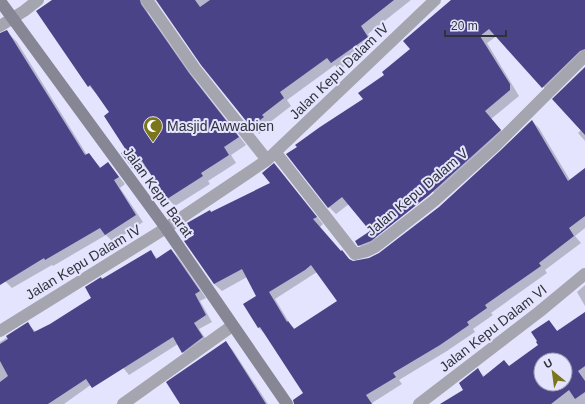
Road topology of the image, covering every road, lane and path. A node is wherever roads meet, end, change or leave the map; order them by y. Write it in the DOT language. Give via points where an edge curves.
graph roads {
  1 [pos="38,0"];
  2 [pos="148,0"];
  3 [pos="435,0"];
  4 [pos="0,1"];
  5 [pos="13,18"];
  6 [pos="0,26"];
  7 [pos="585,56"];
  8 [pos="272,156"];
  9 [pos="166,228"];
  10 [pos="585,274"];
  11 [pos="232,326"];
  12 [pos="0,331"];
  13 [pos="123,404"];
  14 [pos="287,404"];
  15 [pos="419,404"];
  1 -- 5 [label="street"];
  2 -- 8 [label="street" via="195,69"];
  3 -- 8 [label="street, Jalan Kepu Dalam IV"];
  4 -- 5 [label="street, Jalan Kepu Barat"];
  5 -- 6 [label="street"];
  5 -- 9 [label="street, Jalan Kepu Barat"];
  7 -- 8 [label="street, Jalan Kepu Dalam V" via="495,146 434,201 367,251 355,254"];
  8 -- 9 [label="street, Jalan Kepu Dalam IV"];
  9 -- 11 [label="street, Jalan Kepu Barat"];
  9 -- 12 [label="street, Jalan Kepu Dalam IV"];
  10 -- 15 [label="street, Jalan Kepu Dalam VI"];
  11 -- 13 [label="street"];
  11 -- 14 [label="street, Jalan Kepu Barat"];
}
